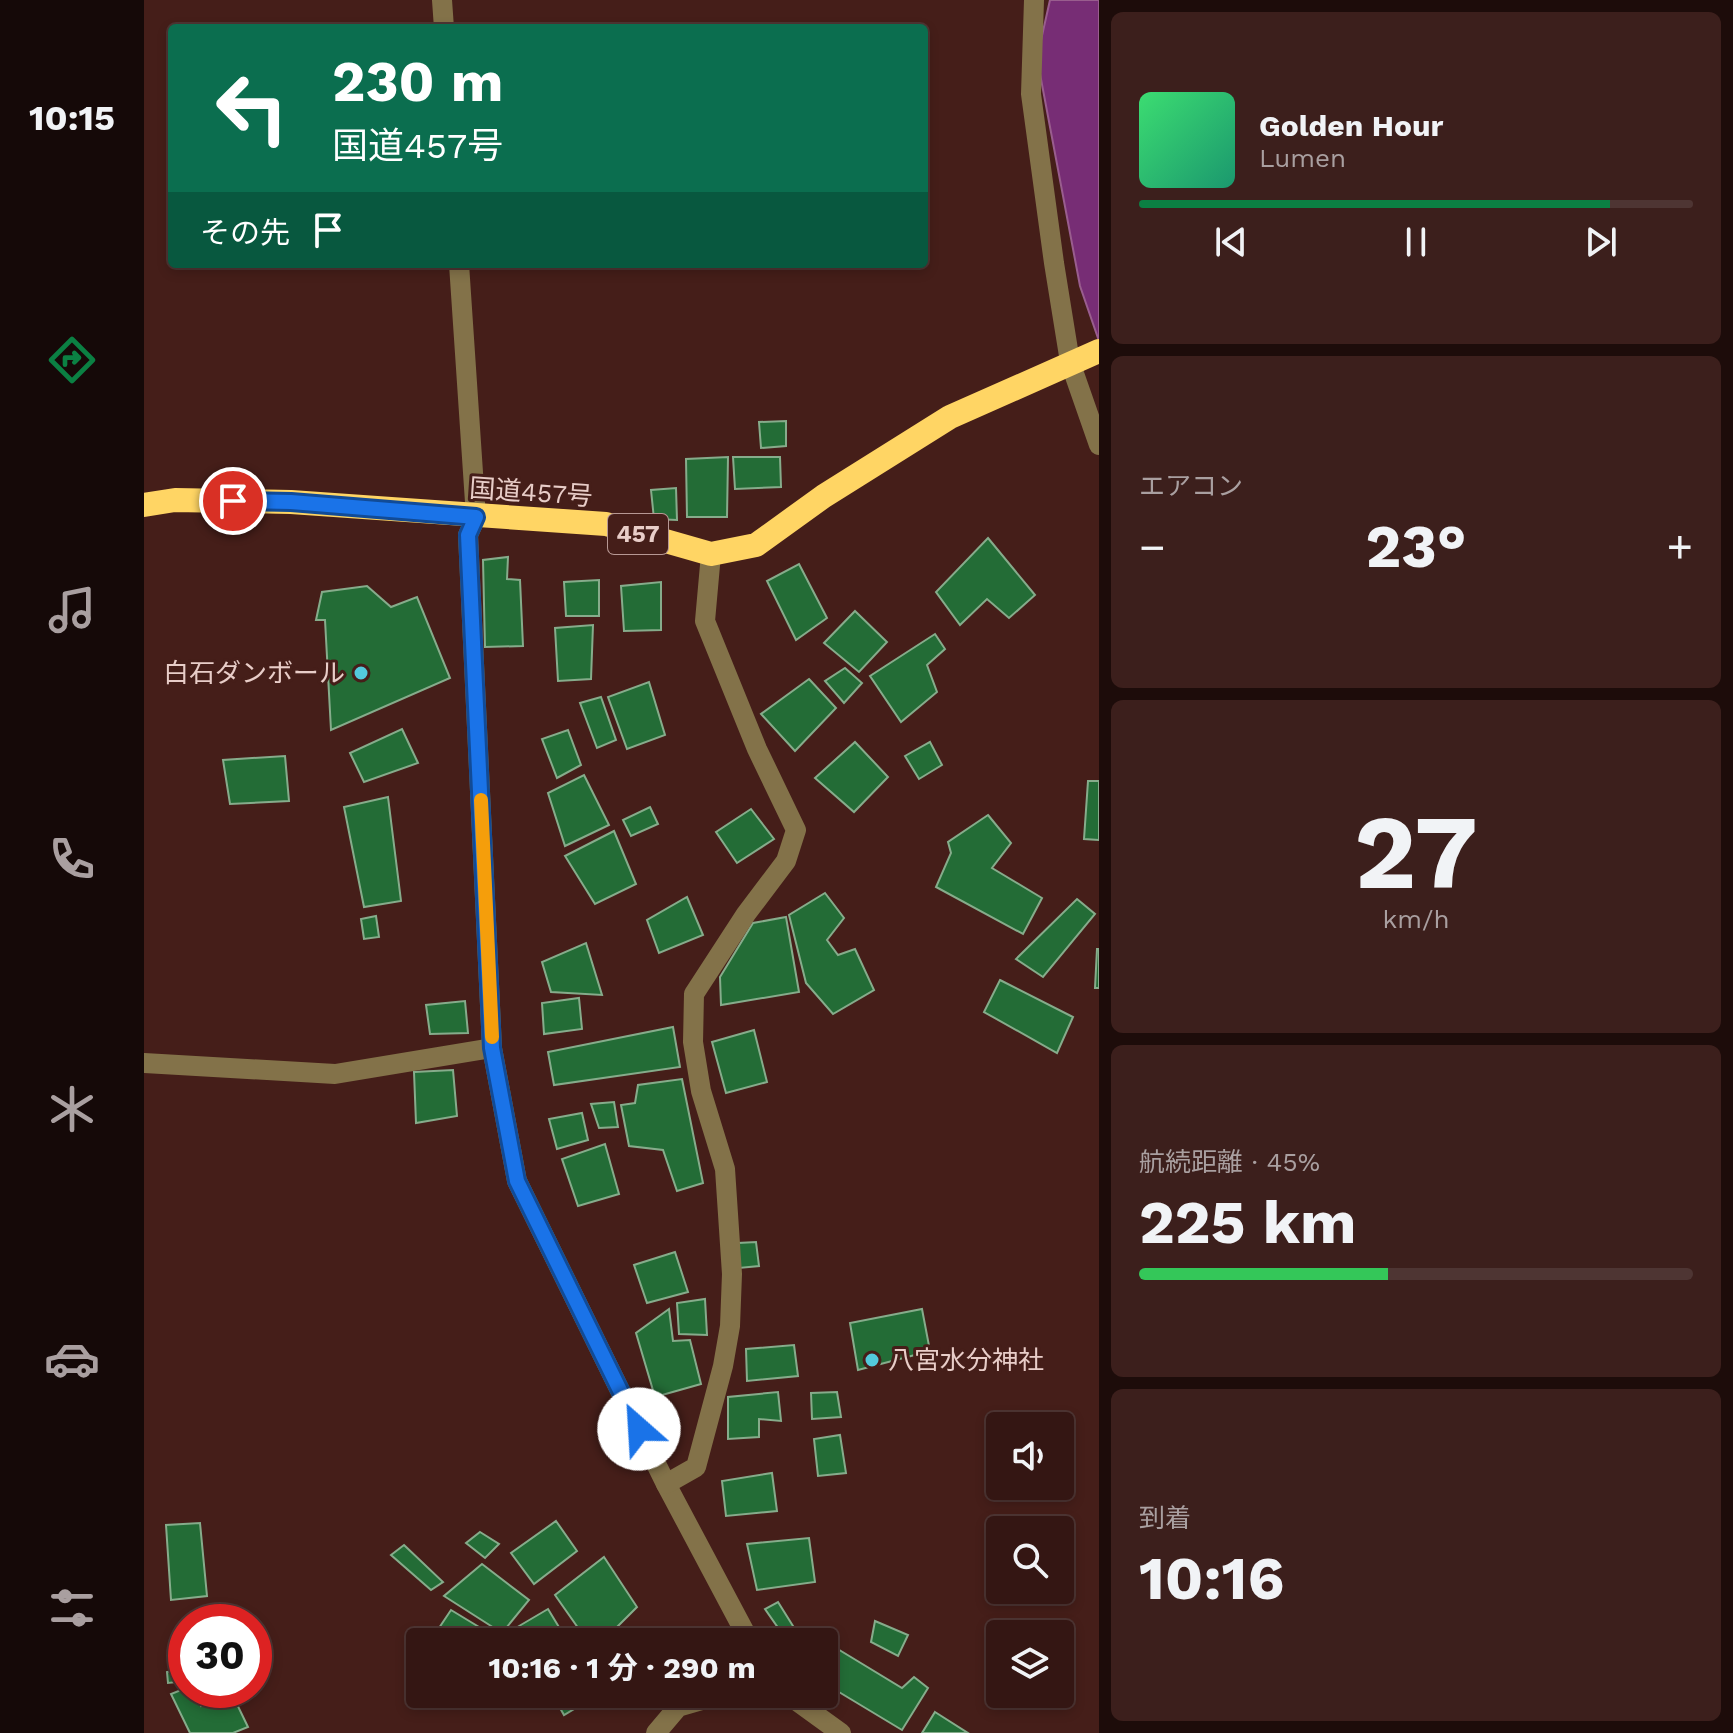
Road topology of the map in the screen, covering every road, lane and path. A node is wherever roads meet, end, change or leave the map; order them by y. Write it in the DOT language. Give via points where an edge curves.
graph roads {
  1 [pos="442,0"];
  2 [pos="1034,0"];
  3 [pos="444,24"];
  4 [pos="459,268"];
  5 [pos="1083,357"];
  6 [pos="1099,445"];
  7 [pos="144,505"];
  8 [pos="476,517"];
  9 [pos="711,554"];
  10 [pos="492,1048"];
  11 [pos="144,1063"];
  12 [pos="666,1484"];
  13 [pos="743,1628"];
  14 [pos="677,1708"];
  15 [pos="804,1708"];
  16 [pos="656,1733"];
  17 [pos="841,1733"];
  1 -- 3 [label="street"];
  2 -- 5 [label="street" via="1031,94"];
  4 -- 8 [label="street"];
  5 -- 6 [label="street"];
  5 -- 9 [label="highway, 国道457号 / 457" via="950,417 756,545"];
  7 -- 8 [label="highway, 国道457号 / 457" via="175,500 291,502"];
  8 -- 9 [label="highway, 国道457号 / 457" via="606,524"];
  8 -- 10 [label="street" via="468,535"];
  9 -- 12 [label="street" via="705,621 796,830 786,861 694,994 693,1042 701,1091 725,1169 730,1326 696,1467"];
  10 -- 11 [label="street" via="335,1074"];
  10 -- 12 [label="street" via="517,1181"];
  12 -- 13 [label="street"];
  14 -- 16 [label="street"];
  15 -- 17 [label="street"];
}
